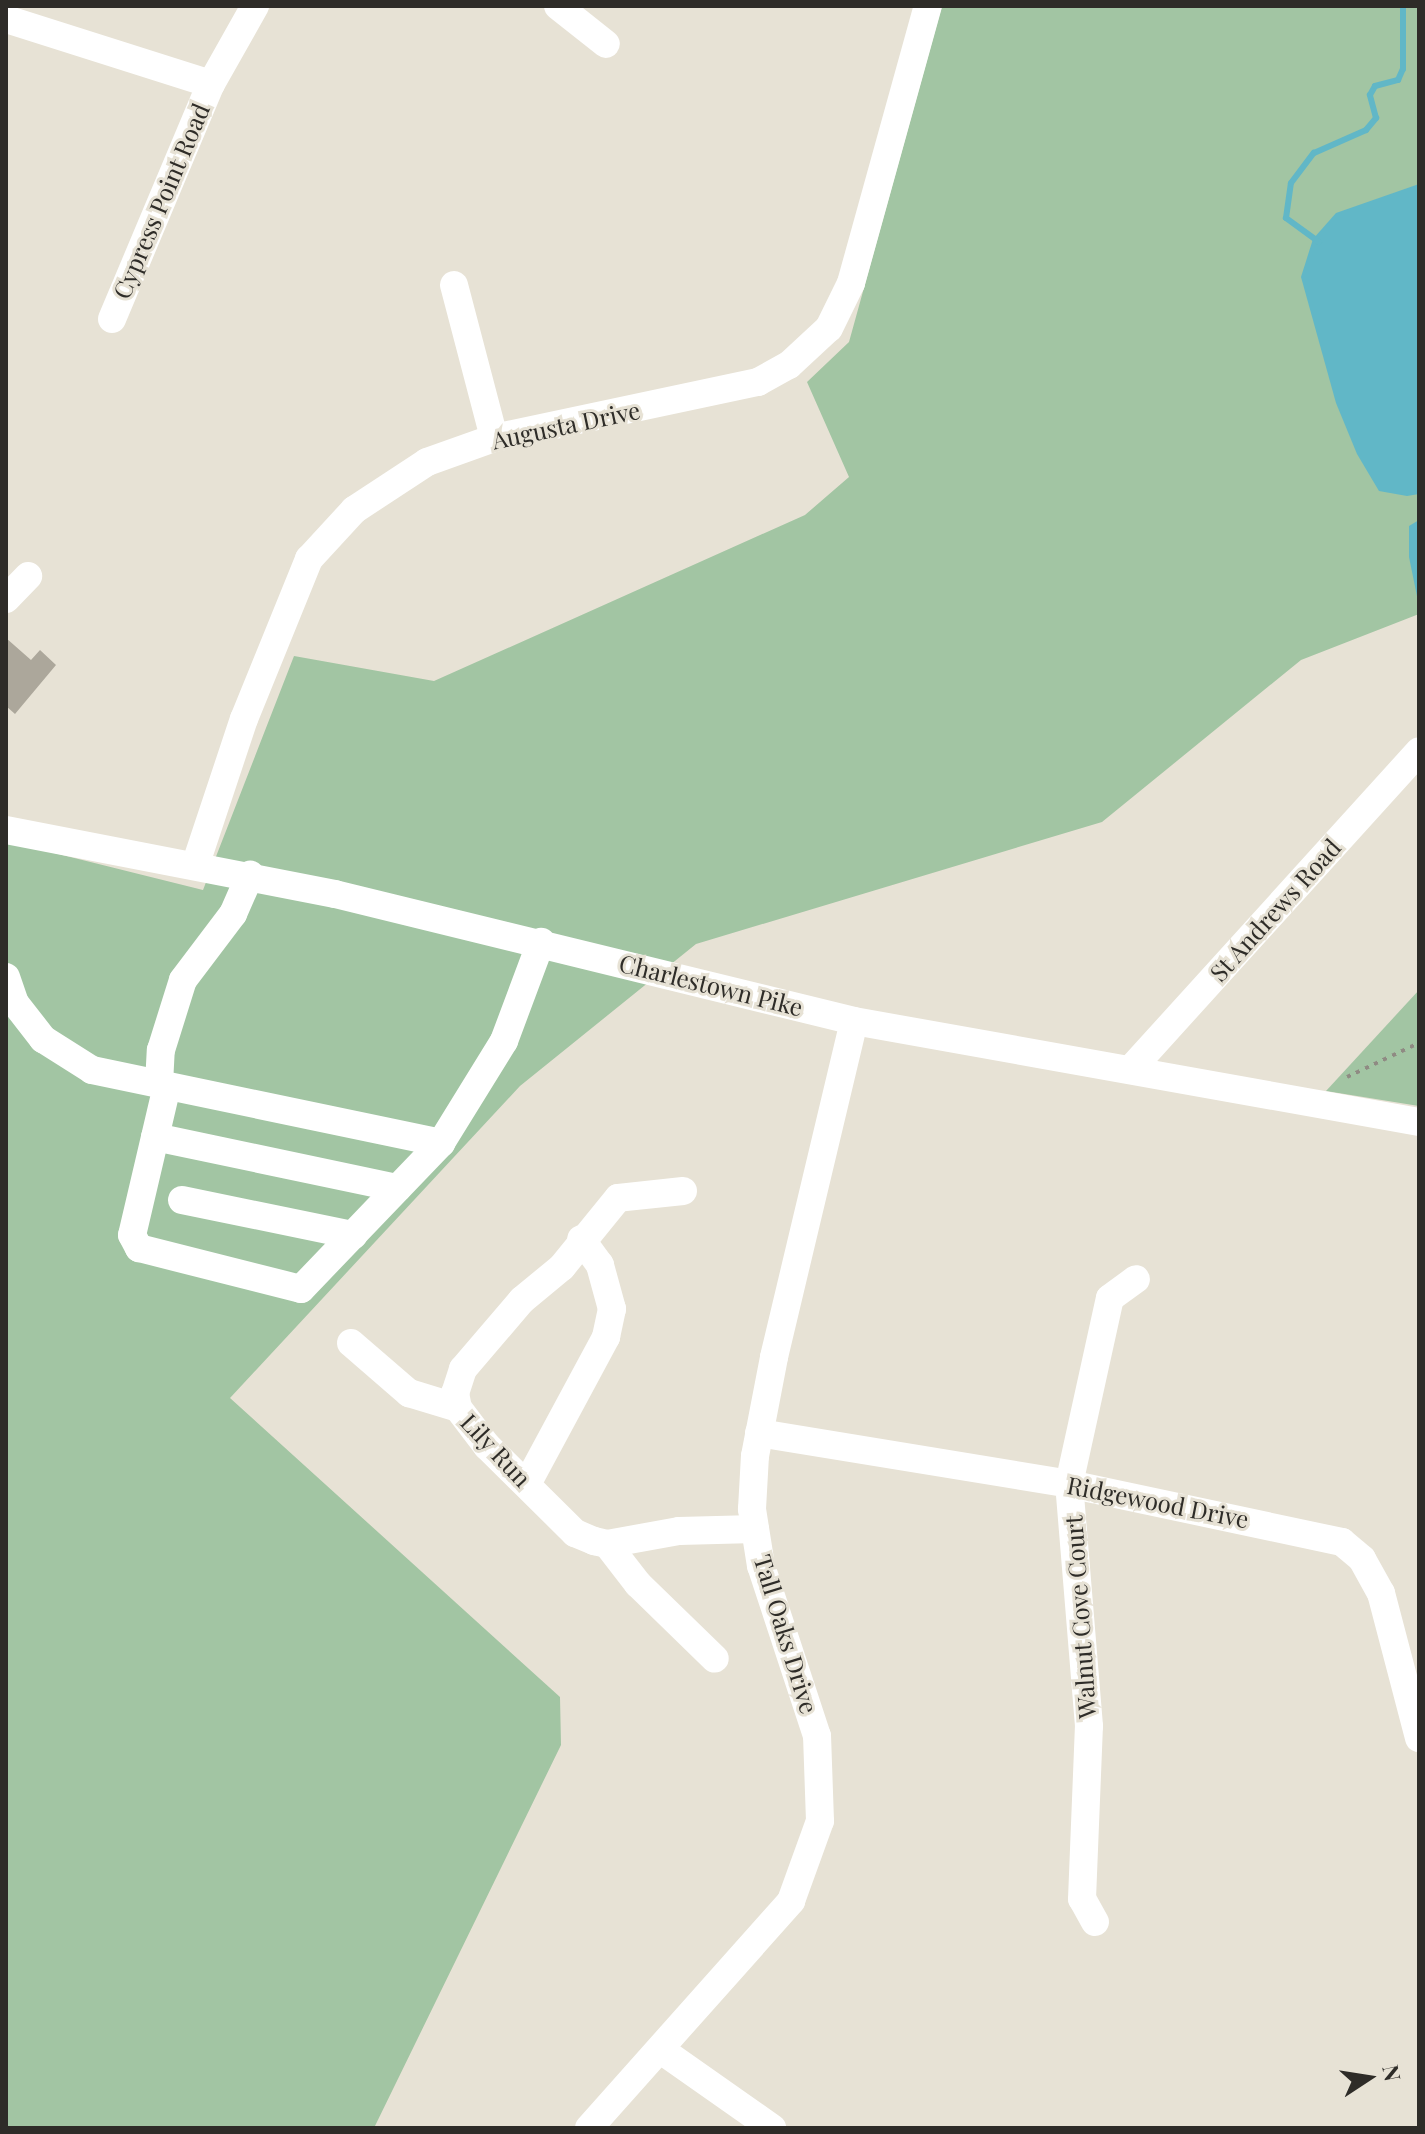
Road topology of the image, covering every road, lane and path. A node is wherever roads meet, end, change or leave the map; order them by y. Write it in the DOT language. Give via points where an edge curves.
graph roads {
  1 [pos="255,6"];
  2 [pos="558,6"];
  3 [pos="928,6"];
  4 [pos="6,19"];
  5 [pos="606,44"];
  6 [pos="211,84"];
  7 [pos="454,285"];
  8 [pos="112,319"];
  9 [pos="494,438"];
  10 [pos="28,576"];
  11 [pos="6,599"];
  12 [pos="1419,751"];
  13 [pos="6,830"];
  14 [pos="196,863"];
  15 [pos="250,875"];
  16 [pos="541,942"];
  17 [pos="6,977"];
  18 [pos="854,1021"];
  19 [pos="1419,1043"];
  20 [pos="1131,1069"];
  21 [pos="1347,1077"];
  22 [pos="163,1085"];
  23 [pos="1419,1122"];
  24 [pos="155,1137"];
  25 [pos="441,1143"];
  26 [pos="398,1188"];
  27 [pos="683,1191"];
  28 [pos="182,1200"];
  29 [pos="353,1235"];
  30 [pos="581,1239"];
  31 [pos="1136,1279"];
  32 [pos="351,1343"];
  33 [pos="458,1408"];
  34 [pos="759,1433"];
  35 [pos="527,1484"];
  36 [pos="1069,1484"];
  37 [pos="755,1529"];
  38 [pos="607,1544"];
  39 [pos="715,1659"];
  40 [pos="1419,1738"];
  41 [pos="1095,1922"];
  42 [pos="661,2050"];
  43 [pos="589,2128"];
  44 [pos="772,2128"];
  1 -- 6 [label="street, Cypress Point Road"];
  2 -- 5 [label="street"];
  3 -- 9 [label="street, Augusta Drive" via="851,283 829,328 808,349 758,382 719,394"];
  4 -- 6 [label="street"];
  6 -- 8 [label="street, Cypress Point Road"];
  7 -- 9 [label="street"];
  9 -- 14 [label="street, Augusta Drive" via="427,462 391,482 354,510 309,559 244,719"];
  10 -- 11 [label="street"];
  12 -- 20 [label="street, St Andrews Road"];
  13 -- 14 [label="street, Charlestown Pike"];
  14 -- 15 [label="street, Charlestown Pike"];
  15 -- 16 [label="street, Charlestown Pike"];
  15 -- 22 [label="street" via="233,914 183,980 161,1050"];
  16 -- 18 [label="street, Charlestown Pike"];
  16 -- 25 [label="street" via="504,1041"];
  17 -- 22 [label="street" via="15,1003 43,1039 92,1070"];
  18 -- 20 [label="street, Charlestown Pike"];
  18 -- 34 [label="street, Tall Oaks Drive"];
  19 -- 21 [label="path"];
  20 -- 23 [label="street, Charlestown Pike"];
  22 -- 24 [label="street"];
  22 -- 25 [label="street"];
  24 -- 26 [label="street"];
  24 -- 29 [label="street" via="132,1235 139,1248 301,1289"];
  25 -- 26 [label="street"];
  26 -- 29 [label="street"];
  27 -- 30 [label="street, Lily Run" via="618,1198"];
  28 -- 29 [label="street"];
  30 -- 33 [label="street, Lily Run" via="562,1267 522,1300 463,1369 455,1393"];
  30 -- 35 [label="street" via="600,1265 612,1309 606,1337"];
  31 -- 36 [label="street, Walnut Cove Court" via="1110,1298"];
  32 -- 33 [label="street" via="409,1393"];
  33 -- 35 [label="street, Lily Run"];
  34 -- 36 [label="street, Ridgewood Drive"];
  34 -- 37 [label="street, Tall Oaks Drive"];
  35 -- 38 [label="street, Lily Run" via="575,1533"];
  36 -- 40 [label="street, Ridgewood Drive" via="1318,1534 1352,1548 1381,1593"];
  36 -- 41 [label="street, Walnut Cove Court" via="1089,1726 1082,1899"];
  37 -- 38 [label="street" via="679,1531"];
  37 -- 42 [label="street, Tall Oaks Drive" via="761,1566 817,1736 820,1821 791,1901"];
  38 -- 39 [label="street" via="638,1584"];
  42 -- 43 [label="street, Tall Oaks Drive"];
  42 -- 44 [label="street"];
}
